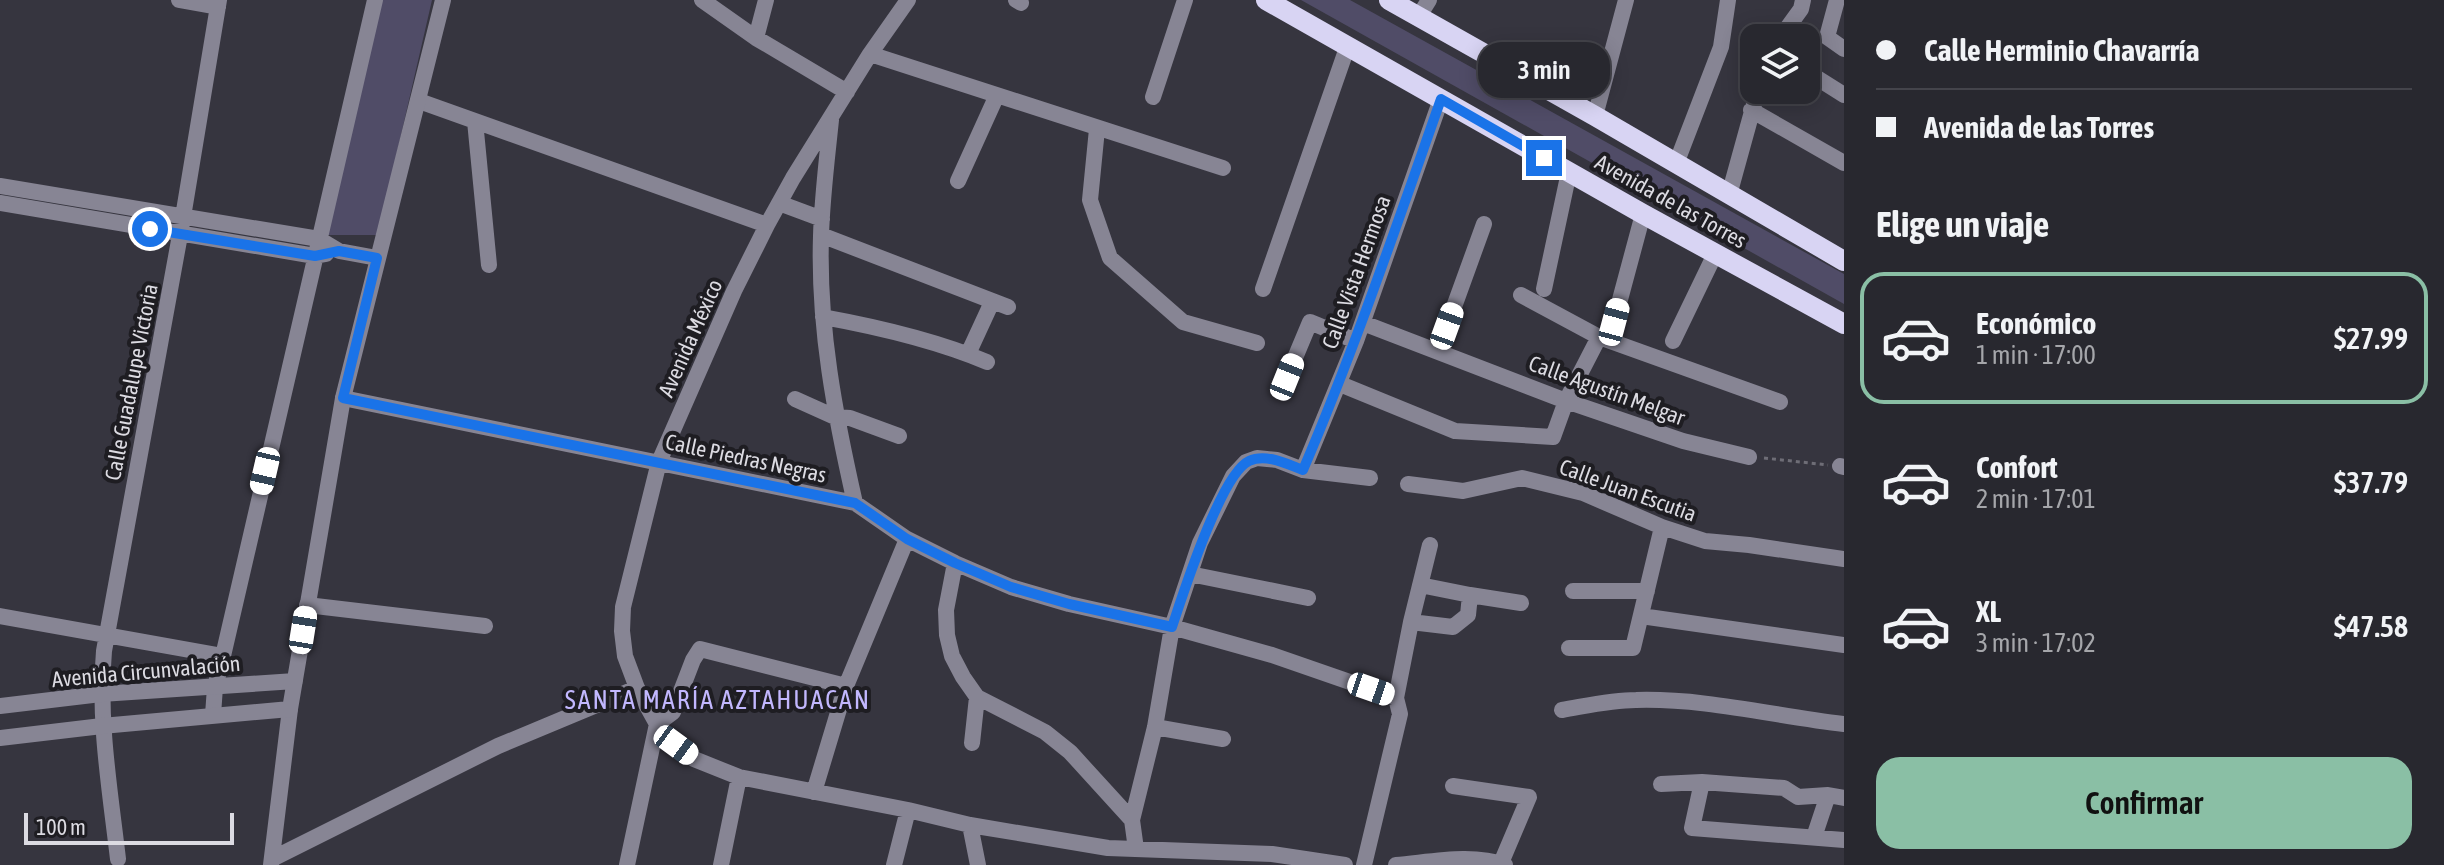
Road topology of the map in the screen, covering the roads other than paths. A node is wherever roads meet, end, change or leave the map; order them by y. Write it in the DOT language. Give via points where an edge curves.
graph roads {
  1 [pos="179,0"];
  2 [pos="375,0"];
  3 [pos="443,0"];
  4 [pos="702,0"];
  5 [pos="766,0"];
  6 [pos="908,0"];
  7 [pos="1185,0"];
  8 [pos="1266,0"];
  9 [pos="1389,0"];
  10 [pos="1626,0"];
  11 [pos="1728,0"];
  12 [pos="1803,0"];
  13 [pos="1837,0"];
  14 [pos="218,4"];
  15 [pos="1424,8"];
  16 [pos="1790,24"];
  17 [pos="756,38"];
  18 [pos="1348,45"];
  19 [pos="1844,49"];
  20 [pos="870,54"];
  21 [pos="1820,80"];
  22 [pos="847,92"];
  23 [pos="997,95"];
  24 [pos="1844,95"];
  25 [pos="1153,97"];
  26 [pos="1441,99"];
  27 [pos="419,101"];
  28 [pos="1753,104"];
  29 [pos="1751,110"];
  30 [pos="1595,116"];
  31 [pos="831,117"];
  32 [pos="475,121"];
  33 [pos="1097,129"];
  34 [pos="1844,163"];
  35 [pos="1676,164"];
  36 [pos="1223,168"];
  37 [pos="1569,172"];
  38 [pos="958,181"];
  39 [pos="0,186"];
  40 [pos="1729,195"];
  41 [pos="0,203"];
  42 [pos="779,203"];
  43 [pos="1643,214"];
  44 [pos="183,217"];
  45 [pos="1484,224"];
  46 [pos="767,225"];
  47 [pos="821,227"];
  48 [pos="180,235"];
  49 [pos="319,239"];
  50 [pos="339,251"];
  51 [pos="1715,254"];
  52 [pos="315,256"];
  53 [pos="377,258"];
  54 [pos="1844,261"];
  55 [pos="489,265"];
  56 [pos="1263,289"];
  57 [pos="1544,289"];
  58 [pos="1521,295"];
  59 [pos="823,317"];
  60 [pos="1614,322"];
  61 [pos="1363,323"];
  62 [pos="1844,324"];
  63 [pos="1599,337"];
  64 [pos="1356,341"];
  65 [pos="1673,341"];
  66 [pos="1257,343"];
  67 [pos="1438,351"];
  68 [pos="968,354"];
  69 [pos="987,362"];
  70 [pos="1287,377"];
  71 [pos="1340,384"];
  72 [pos="343,398"];
  73 [pos="795,399"];
  74 [pos="1566,401"];
  75 [pos="1780,402"];
  76 [pos="835,417"];
  77 [pos="899,436"];
  78 [pos="1749,457"];
  79 [pos="659,462"];
  80 [pos="1303,470"];
  81 [pos="1370,478"];
  82 [pos="1408,484"];
  83 [pos="855,503"];
  84 [pos="1662,527"];
  85 [pos="907,539"];
  86 [pos="1430,545"];
  87 [pos="1844,559"];
  88 [pos="955,563"];
  89 [pos="1190,574"];
  90 [pos="1420,585"];
  91 [pos="1573,591"];
  92 [pos="1647,591"];
  93 [pos="1470,595"];
  94 [pos="1308,598"];
  95 [pos="1521,603"];
  96 [pos="307,605"];
  97 [pos="0,616"];
  98 [pos="1641,616"];
  99 [pos="1411,622"];
  100 [pos="485,626"];
  101 [pos="1172,627"];
  102 [pos="106,634"];
  103 [pos="1844,645"];
  104 [pos="1569,648"];
  105 [pos="223,656"];
  106 [pos="295,681"];
  107 [pos="846,686"];
  108 [pos="215,687"];
  109 [pos="637,688"];
  110 [pos="101,694"];
  111 [pos="977,697"];
  112 [pos="1396,698"];
  113 [pos="0,706"];
  114 [pos="290,709"];
  115 [pos="1562,710"];
  116 [pos="213,715"];
  117 [pos="657,724"];
  118 [pos="1844,724"];
  119 [pos="102,726"];
  120 [pos="1155,727"];
  121 [pos="0,738"];
  122 [pos="1223,739"];
  123 [pos="972,743"];
  124 [pos="739,777"];
  125 [pos="1702,782"];
  126 [pos="1661,784"];
  127 [pos="1453,786"];
  128 [pos="814,792"];
  129 [pos="1836,796"];
  130 [pos="908,810"];
  131 [pos="1132,820"];
  132 [pos="970,825"];
  133 [pos="1814,837"];
  134 [pos="1844,840"];
  135 [pos="1136,849"];
  136 [pos="1108,857"];
  137 [pos="118,859"];
  138 [pos="1203,859"];
  139 [pos="271,862"];
  140 [pos="1503,864"];
  141 [pos="627,865"];
  142 [pos="721,865"];
  143 [pos="894,865"];
  144 [pos="978,865"];
  145 [pos="1345,865"];
  146 [pos="1364,865"];
  147 [pos="1396,865"];
  1 -- 14 [label="street"];
  2 -- 49 [label="street"];
  3 -- 27 [label="street"];
  4 -- 17 [label="street"];
  5 -- 17 [label="street"];
  6 -- 20 [label="street, Avenida México"];
  7 -- 25 [label="street"];
  8 -- 18 [label="main road, Avenida de las Torres"];
  9 -- 15 [label="main road, Avenida de las Torres"];
  10 -- 30 [label="street"];
  11 -- 35 [label="street" via="1721,47"];
  12 -- 16 [label="street"];
  13 -- 19 [label="street" via="1827,37"];
  14 -- 44 [label="street, Calle Guadalupe Victoria"];
  15 -- 30 [label="main road, Avenida de las Torres"];
  17 -- 22 [label="street"];
  18 -- 26 [label="main road, Avenida de las Torres"];
  18 -- 56 [label="street"];
  20 -- 22 [label="street, Avenida México"];
  20 -- 23 [label="street"];
  21 -- 24 [label="street"];
  22 -- 31 [label="street, Avenida México"];
  23 -- 33 [label="street"];
  23 -- 38 [label="street"];
  26 -- 37 [label="main road, Avenida de las Torres"];
  26 -- 61 [label="street, Calle Vista Hermosa"];
  27 -- 32 [label="street"];
  27 -- 53 [label="street"];
  28 -- 29 [label="street"];
  29 -- 34 [label="street"];
  29 -- 40 [label="street"];
  30 -- 35 [label="main road, Avenida de las Torres"];
  31 -- 42 [label="street, Avenida México"];
  31 -- 47 [label="street"];
  32 -- 46 [label="street"];
  32 -- 55 [label="street"];
  33 -- 36 [label="street"];
  33 -- 66 [label="street" via="1090,200 1110,258 1183,322"];
  35 -- 40 [label="main road, Avenida de las Torres"];
  37 -- 43 [label="main road, Avenida de las Torres"];
  37 -- 57 [label="street"];
  39 -- 44 [label="street"];
  40 -- 54 [label="main road, Avenida de las Torres"];
  41 -- 48 [label="street"];
  42 -- 46 [label="street, Avenida México"];
  42 -- 47 [label="street"];
  43 -- 51 [label="main road, Avenida de las Torres"];
  43 -- 60 [label="street"];
  44 -- 48 [label="street, Calle Guadalupe Victoria"];
  44 -- 49 [label="street"];
  45 -- 67 [label="street"];
  46 -- 79 [label="street, Avenida México"];
  47 -- 59 [label="street"];
  47 -- 68 [label="street" via="1000,304"];
  48 -- 52 [label="street"];
  48 -- 102 [label="street, Calle Guadalupe Victoria"];
  49 -- 50 [label="street"];
  49 -- 52 [label="street"];
  50 -- 52 [label="street"];
  50 -- 53 [label="street"];
  51 -- 62 [label="main road, Avenida de las Torres"];
  51 -- 65 [label="street"];
  52 -- 105 [label="street"];
  53 -- 72 [label="street"];
  58 -- 63 [label="street"];
  59 -- 68 [label="street"];
  59 -- 76 [label="street"];
  61 -- 64 [label="street, Calle Vista Hermosa"];
  61 -- 67 [label="street, Calle Agustín Melgar"];
  63 -- 74 [label="street"];
  63 -- 75 [label="street"];
  64 -- 70 [label="street" via="1310,322"];
  64 -- 71 [label="street, Calle Vista Hermosa"];
  67 -- 74 [label="street, Calle Agustín Melgar"];
  68 -- 69 [label="street"];
  71 -- 74 [label="street" via="1455,431 1553,437"];
  71 -- 80 [label="street, Calle Vista Hermosa"];
  72 -- 79 [label="street, Calle Piedras Negras"];
  72 -- 96 [label="street"];
  73 -- 76 [label="street"];
  74 -- 78 [label="street, Calle Agustín Melgar" via="1683,441"];
  76 -- 77 [label="street"];
  76 -- 83 [label="street"];
  79 -- 83 [label="street, Calle Piedras Negras"];
  79 -- 109 [label="street, Avenida México" via="623,607 625,656"];
  80 -- 81 [label="street"];
  80 -- 89 [label="street" via="1277,460 1246,462 1233,476"];
  82 -- 84 [label="street, Calle Juan Escutia" via="1463,491 1522,478 1583,493"];
  83 -- 85 [label="street, Calle Piedras Negras"];
  84 -- 87 [label="street, Calle Juan Escutia" via="1705,541"];
  84 -- 92 [label="street"];
  85 -- 88 [label="street, Calle Piedras Negras"];
  85 -- 107 [label="street"];
  86 -- 90 [label="street"];
  88 -- 101 [label="street, Calle Piedras Negras" via="1040,596"];
  88 -- 111 [label="street" via="947,635 952,656"];
  89 -- 94 [label="street"];
  89 -- 101 [label="street"];
  90 -- 93 [label="street"];
  90 -- 99 [label="street"];
  91 -- 92 [label="street"];
  92 -- 98 [label="street"];
  93 -- 95 [label="street"];
  93 -- 99 [label="street" via="1468,615 1453,627"];
  96 -- 100 [label="street"];
  96 -- 106 [label="street"];
  97 -- 102 [label="street"];
  98 -- 103 [label="street"];
  98 -- 104 [label="street" via="1633,648"];
  99 -- 112 [label="street"];
  101 -- 112 [label="street, Calle Piedras Negras"];
  101 -- 120 [label="street"];
  102 -- 105 [label="street"];
  102 -- 110 [label="street, Calle Guadalupe Victoria"];
  105 -- 108 [label="street"];
  106 -- 108 [label="street, Avenida Circunvalación"];
  106 -- 114 [label="street"];
  107 -- 117 [label="street" via="700,649 673,712"];
  107 -- 128 [label="street"];
  108 -- 110 [label="street, Avenida Circunvalación"];
  108 -- 116 [label="street"];
  109 -- 117 [label="street, Avenida México"];
  109 -- 139 [label="street" via="498,746"];
  110 -- 113 [label="street, Avenida Circunvalación"];
  110 -- 119 [label="street, Calle Guadalupe Victoria"];
  111 -- 123 [label="street"];
  111 -- 131 [label="street" via="1045,732"];
  112 -- 146 [label="street" via="1400,714"];
  114 -- 116 [label="street"];
  114 -- 139 [label="street"];
  115 -- 118 [label="street" via="1634,700 1692,701"];
  116 -- 119 [label="street"];
  117 -- 124 [label="street, Avenida México" via="694,759"];
  117 -- 141 [label="street"];
  119 -- 121 [label="street"];
  119 -- 137 [label="street, Calle Guadalupe Victoria"];
  120 -- 122 [label="street"];
  120 -- 131 [label="street"];
  124 -- 128 [label="street, Avenida México"];
  124 -- 142 [label="street"];
  125 -- 126 [label="street"];
  125 -- 129 [label="street" via="1784,788 1798,797"];
  125 -- 133 [label="street" via="1692,828"];
  127 -- 140 [label="street" via="1529,797"];
  128 -- 130 [label="street, Avenida México"];
  129 -- 133 [label="street"];
  130 -- 132 [label="street, Avenida México"];
  130 -- 143 [label="street"];
  131 -- 135 [label="street"];
  132 -- 136 [label="street, Avenida México"];
  132 -- 144 [label="street"];
  133 -- 134 [label="street"];
  135 -- 136 [label="street, Avenida México"];
  135 -- 138 [label="street, Avenida México"];
  138 -- 145 [label="street, Avenida México" via="1272,854"];
  140 -- 147 [label="street" via="1463,859"];
}
